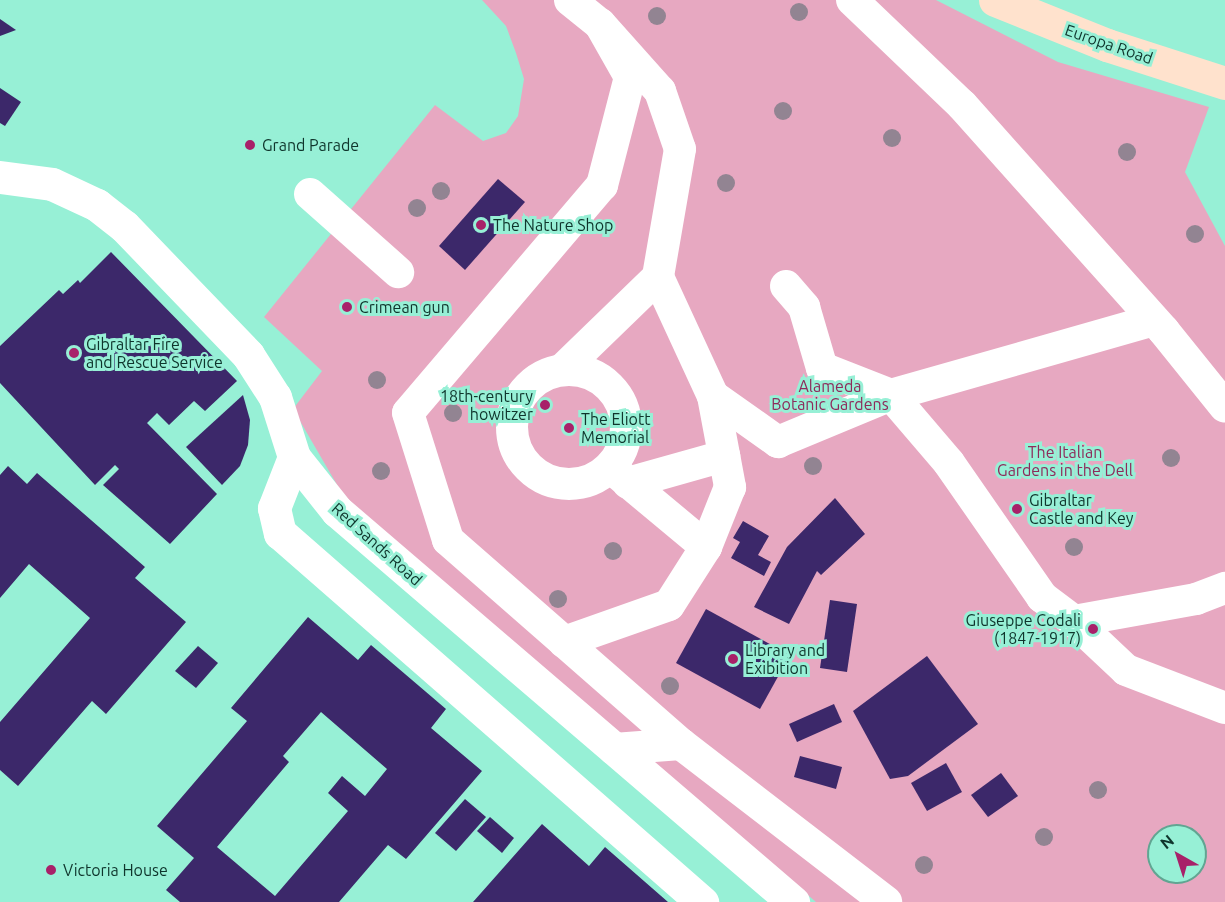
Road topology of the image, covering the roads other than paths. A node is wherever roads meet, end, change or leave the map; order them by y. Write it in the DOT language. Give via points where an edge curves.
graph roads {
  1 [pos="570,0"];
  2 [pos="852,0"];
  3 [pos="996,0"];
  4 [pos="600,24"];
  5 [pos="1225,83"];
  6 [pos="0,177"];
  7 [pos="310,194"];
  8 [pos="398,272"];
  9 [pos="658,277"];
  10 [pos="786,286"];
  11 [pos="1154,320"];
  12 [pos="562,370"];
  13 [pos="891,395"];
  14 [pos="713,396"];
  15 [pos="1225,407"];
  16 [pos="724,456"];
  17 [pos="294,457"];
  18 [pos="619,475"];
  19 [pos="706,548"];
  20 [pos="1225,588"];
  21 [pos="1074,621"];
  22 [pos="564,642"];
  23 [pos="1225,708"];
  24 [pos="681,744"];
  25 [pos="614,749"];
  26 [pos="702,902"];
  27 [pos="793,902"];
  28 [pos="886,902"];
  1 -- 4 [label="street"];
  2 -- 11 [label="street" via="962,105"];
  3 -- 5 [label="main road, Europa Road" via="1107,45"];
  4 -- 9 [label="street" via="660,91 680,149"];
  4 -- 22 [label="street" via="630,77 602,185 408,413 447,540"];
  6 -- 17 [label="street, Red Sands Road" via="52,184 97,205 124,226 253,361 275,397"];
  7 -- 8 [label="street"];
  9 -- 12 [label="street"];
  9 -- 14 [label="street"];
  10 -- 13 [label="street" via="804,307 822,368"];
  11 -- 13 [label="street"];
  11 -- 15 [label="street"];
  12 -- 18 [label="street" via="581,371 598,378 622,404 625,441"];
  12 -- 18 [label="street" via="524,381 513,420 513,440 533,472 551,481 570,484"];
  13 -- 14 [label="street" via="778,442"];
  13 -- 21 [label="street" via="949,464 1042,597"];
  14 -- 16 [label="street"];
  16 -- 18 [label="street"];
  16 -- 19 [label="street" via="730,487"];
  17 -- 25 [label="street, Red Sands Road" via="337,511"];
  17 -- 26 [label="street" via="274,508 280,533"];
  18 -- 19 [label="street"];
  19 -- 22 [label="street" via="669,604"];
  20 -- 21 [label="street" via="1196,599"];
  21 -- 23 [label="street" via="1126,670"];
  22 -- 24 [label="street"];
  24 -- 25 [label="street"];
  24 -- 28 [label="street"];
  25 -- 27 [label="street, Red Sands Road"];
}
